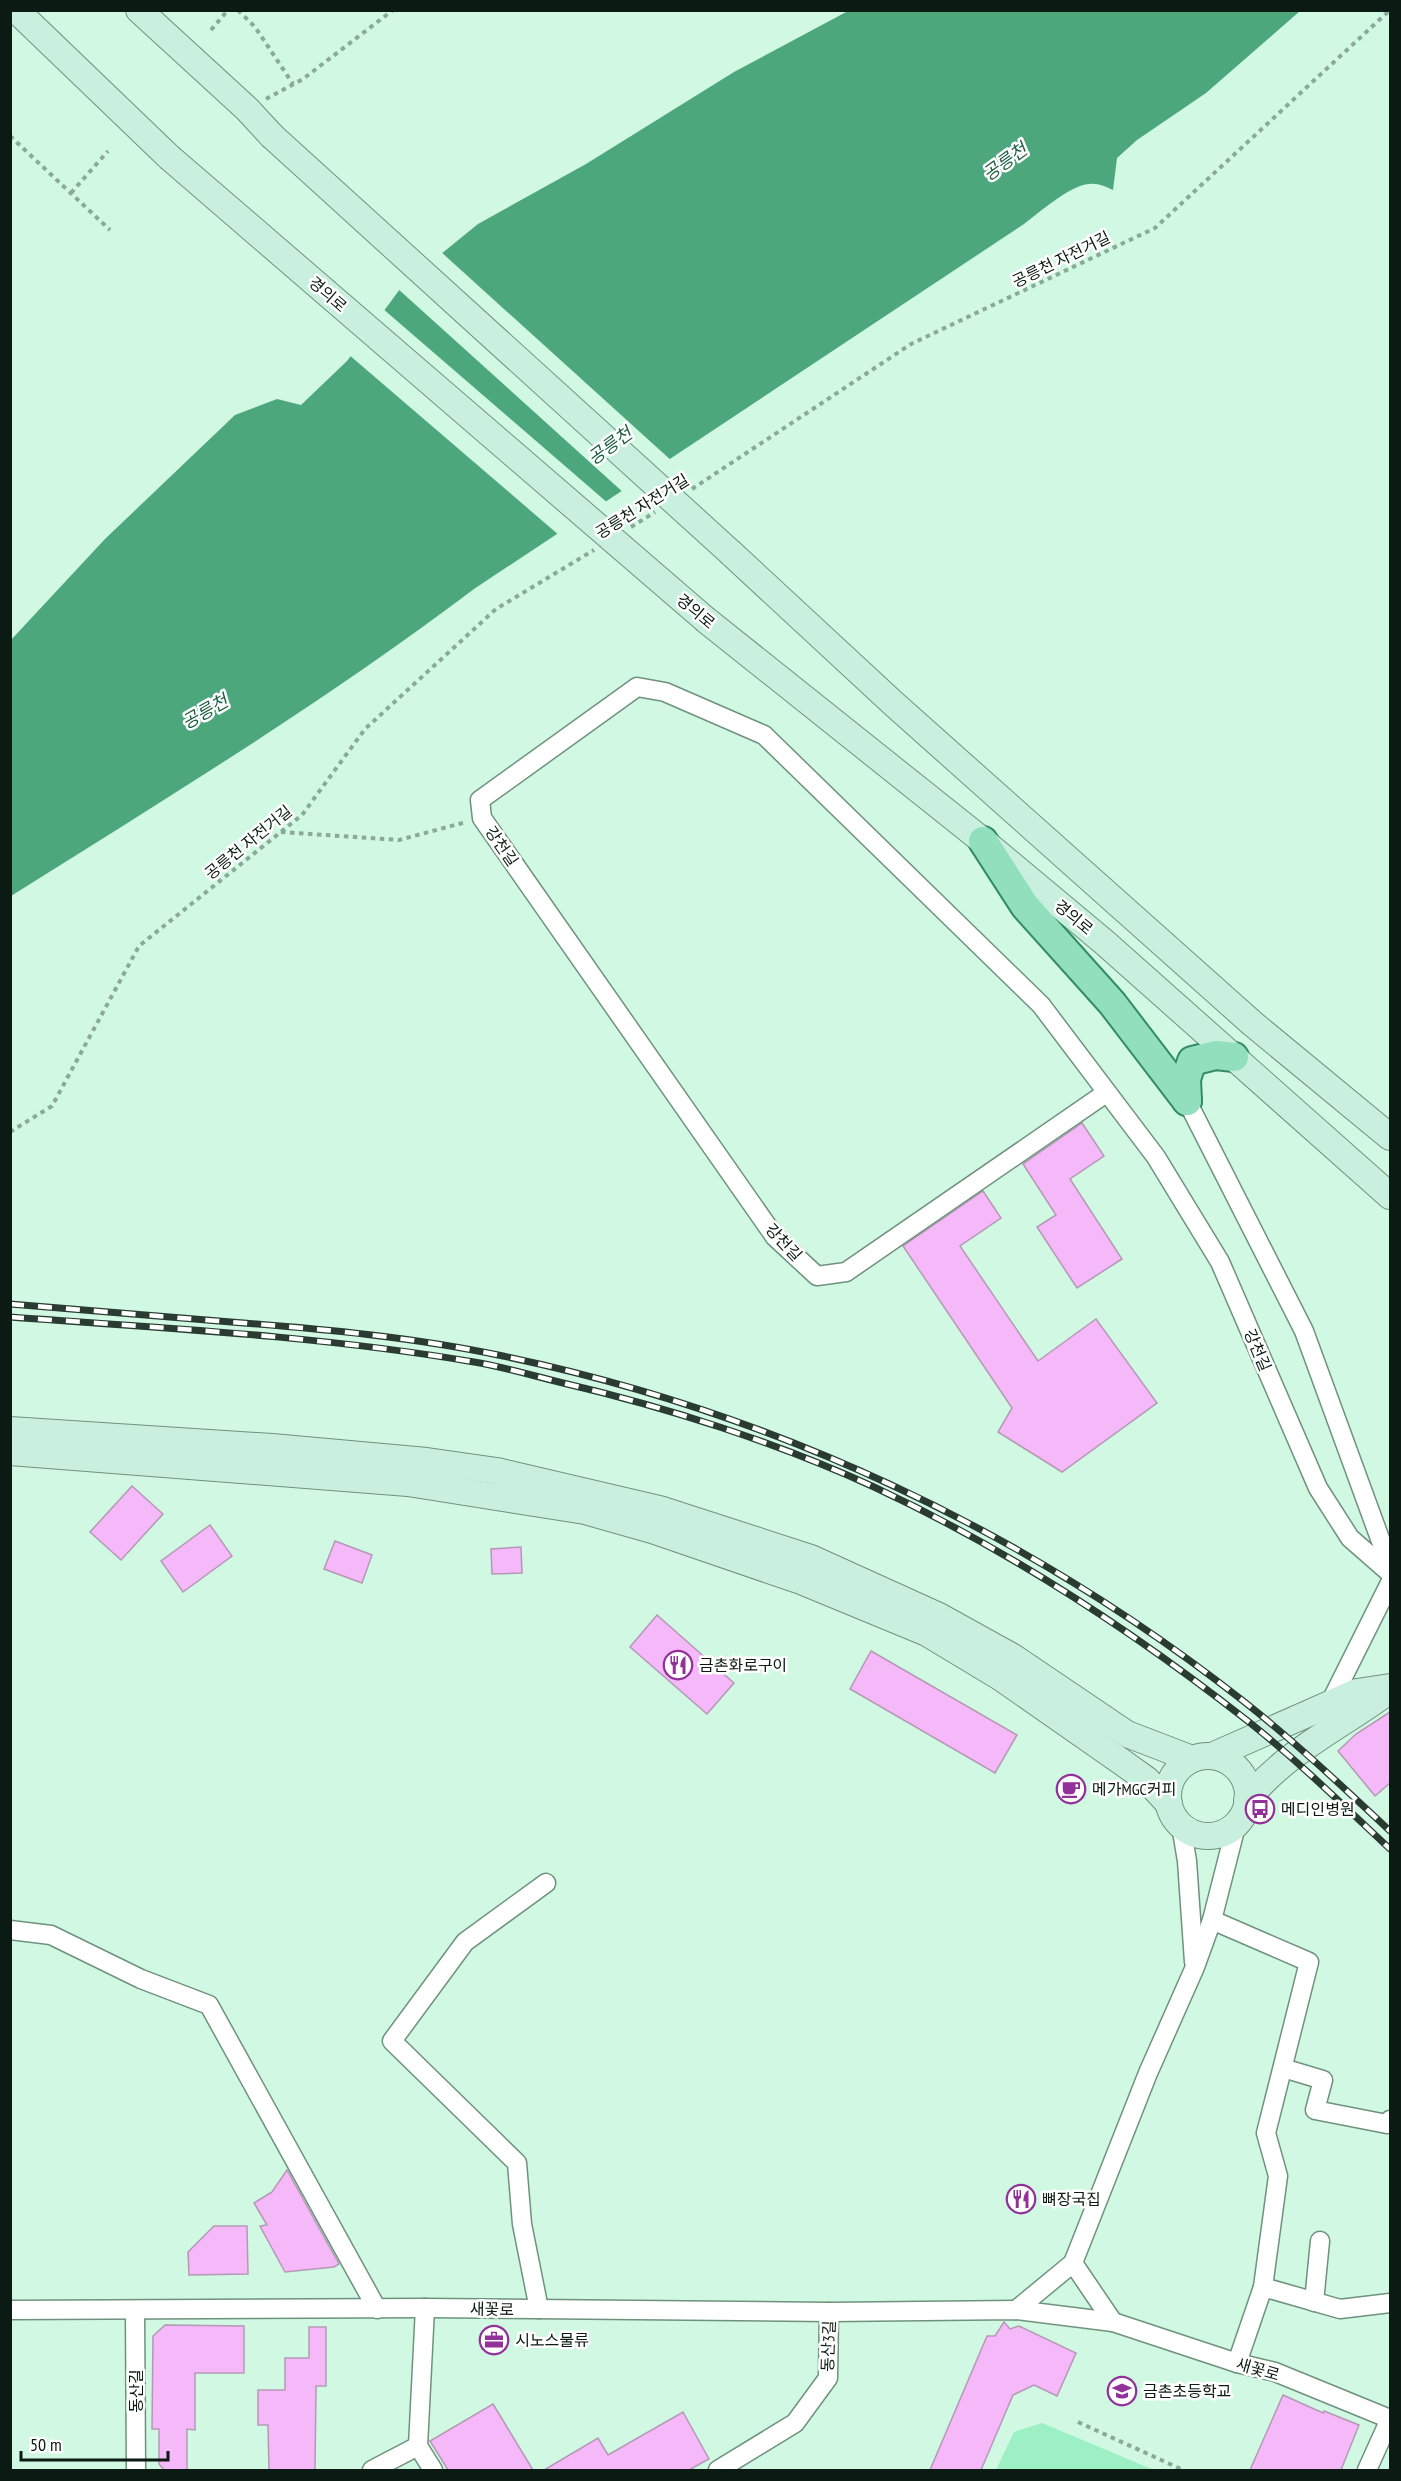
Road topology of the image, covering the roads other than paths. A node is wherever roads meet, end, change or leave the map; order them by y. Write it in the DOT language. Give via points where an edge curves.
graph roads {
  1 [pos="16,10"];
  2 [pos="139,10"];
  3 [pos="10,28"];
  4 [pos="56,50"];
  5 [pos="983,841"];
  6 [pos="1234,1057"];
  7 [pos="1106,1093"];
  8 [pos="1187,1101"];
  9 [pos="1390,1137"];
  10 [pos="1390,1196"];
  11 [pos="10,1430"];
  12 [pos="10,1452"];
  13 [pos="1390,1566"];
  14 [pos="1390,1573"];
  15 [pos="1390,1583"];
  16 [pos="1390,1688"];
  17 [pos="1330,1703"];
  18 [pos="1202,1758"];
  19 [pos="1242,1811"];
  20 [pos="1175,1814"];
  21 [pos="546,1883"];
  22 [pos="1212,1920"];
  23 [pos="10,1930"];
  24 [pos="1195,1967"];
  25 [pos="1283,2068"];
  26 [pos="1390,2120"];
  27 [pos="1320,2241"];
  28 [pos="1073,2263"];
  29 [pos="1263,2288"];
  30 [pos="1314,2302"];
  31 [pos="1390,2303"];
  32 [pos="377,2308"];
  33 [pos="424,2308"];
  34 [pos="539,2309"];
  35 [pos="10,2310"];
  36 [pos="1016,2310"];
  37 [pos="135,2311"];
  38 [pos="829,2312"];
  39 [pos="1118,2324"];
  40 [pos="1237,2363"];
  41 [pos="1390,2419"];
  42 [pos="418,2446"];
  43 [pos="136,2470"];
  44 [pos="372,2470"];
  45 [pos="434,2470"];
  46 [pos="718,2470"];
  47 [pos="1367,2470"];
  1 -- 4 [label="main road, 경의로"];
  2 -- 9 [label="main road, bridge" via="903,711 1253,1024"];
  3 -- 4 [label="main road"];
  4 -- 5 [label="main road, 경의로, bridge" via="169,157 706,620"];
  5 -- 6 [label="main road, 경의로"];
  5 -- 8 [label="main road" via="1025,906 1112,1003"];
  6 -- 8 [label="main road" via="1216,1055 1192,1061 1186,1079"];
  6 -- 10 [label="main road, 경의로"];
  7 -- 7 [label="street, 강천길" via="1041,1005 764,735 665,692 637,687 480,800 482,818 775,1237 817,1276 846,1272"];
  7 -- 14 [label="street, 강천길" via="1156,1157 1220,1262 1317,1488 1350,1538"];
  8 -- 13 [label="street" via="1304,1331"];
  11 -- 18 [label="main road" via="428,1461 497,1471 663,1510 811,1558 939,1616 1013,1657 1127,1734"];
  12 -- 20 [label="main road" via="408,1483 585,1511 652,1530 801,1581 927,1633 1000,1677 1147,1780"];
  15 -- 17 [label="street"];
  16 -- 17 [label="main road" via="1358,1692"];
  16 -- 19 [label="main road" via="1285,1761 1264,1779"];
  17 -- 18 [label="main road"];
  18 -- 19 [label="main road" via="1224,1759 1242,1776 1247,1788"];
  18 -- 20 [label="main road" via="1175,1773 1168,1793"];
  19 -- 20 [label="main road" via="1227,1830 1216,1835 1197,1834"];
  19 -- 22 [label="street"];
  20 -- 24 [label="street" via="1187,1861"];
  21 -- 34 [label="street" via="465,1942 392,2041 517,2163 522,2224"];
  22 -- 24 [label="street"];
  22 -- 25 [label="street" via="1309,1962"];
  23 -- 32 [label="street" via="51,1935 141,1979 209,2005"];
  24 -- 28 [label="street" via="1148,2073"];
  25 -- 26 [label="street" via="1323,2080 1315,2110 1387,2124"];
  25 -- 29 [label="street" via="1266,2133 1278,2176"];
  27 -- 30 [label="street"];
  28 -- 36 [label="street"];
  28 -- 39 [label="street"];
  29 -- 30 [label="street"];
  29 -- 40 [label="street"];
  30 -- 31 [label="street" via="1340,2309"];
  32 -- 33 [label="street, 새꽃로"];
  32 -- 37 [label="street, 새꽃로"];
  33 -- 34 [label="street, 새꽃로"];
  33 -- 42 [label="street"];
  34 -- 38 [label="street, 새꽃로"];
  35 -- 37 [label="street, 새꽃로"];
  36 -- 38 [label="street, 새꽃로"];
  36 -- 39 [label="street, 새꽃로"];
  37 -- 43 [label="street, 동산길"];
  38 -- 46 [label="street, 동산3길" via="828,2378 795,2423"];
  39 -- 40 [label="street, 새꽃로"];
  40 -- 41 [label="street, 새꽃로" via="1275,2372"];
  41 -- 47 [label="street"];
  42 -- 44 [label="street"];
  42 -- 45 [label="street"];
}
